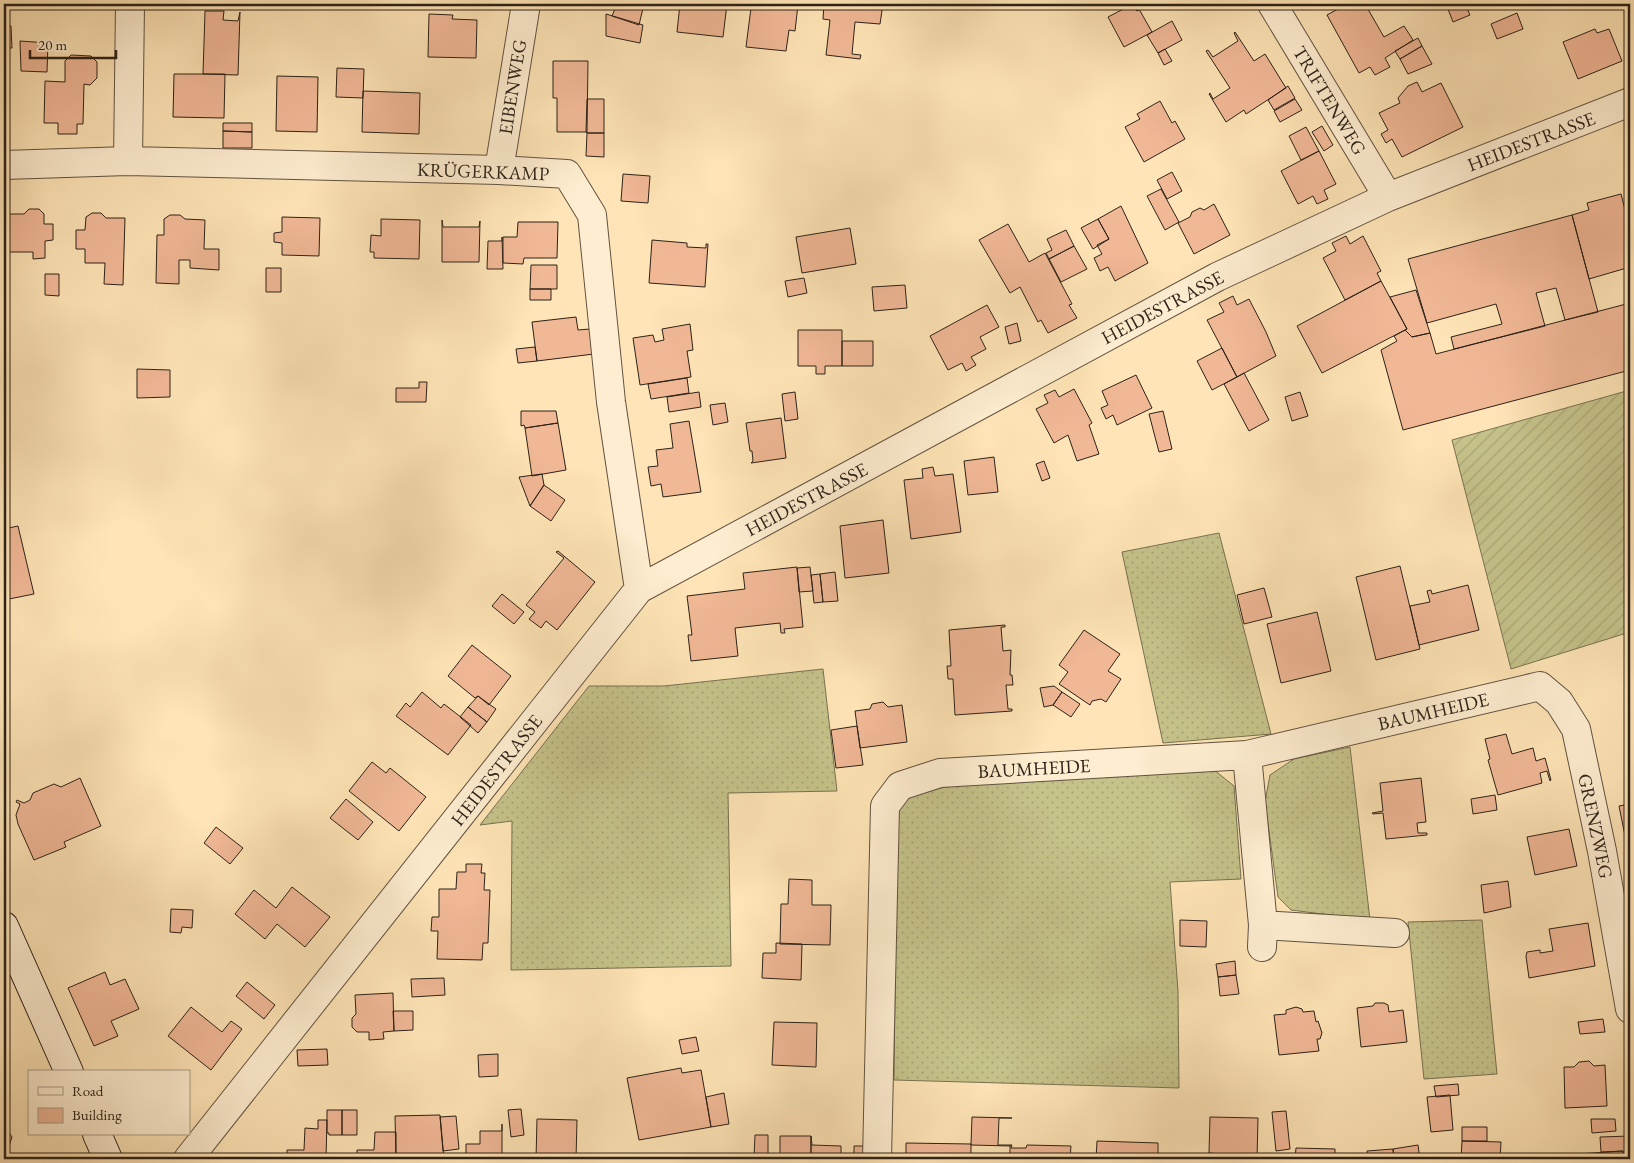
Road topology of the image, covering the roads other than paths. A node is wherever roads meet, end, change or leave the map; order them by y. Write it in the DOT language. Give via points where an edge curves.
graph roads {
  1 [pos="130,4"];
  2 [pos="526,4"];
  3 [pos="1272,4"];
  4 [pos="1630,102"];
  5 [pos="128,161"];
  6 [pos="4,165"];
  7 [pos="499,170"];
  8 [pos="1388,197"];
  9 [pos="638,589"];
  10 [pos="1540,686"];
  11 [pos="1247,755"];
  12 [pos="4,926"];
  13 [pos="1395,933"];
  14 [pos="1630,1009"];
  15 [pos="68,1070"];
  16 [pos="98,1136"];
  17 [pos="108,1159"];
  18 [pos="188,1159"];
  19 [pos="877,1159"];
  1 -- 5 [label="street"];
  2 -- 7 [label="street, EIBENWEG"];
  3 -- 8 [label="street, TRIFTENWEG"];
  4 -- 8 [label="street, HEIDESTRASSE"];
  5 -- 6 [label="street, KRÜGERKAMP"];
  5 -- 7 [label="street, KRÜGERKAMP"];
  7 -- 9 [label="street, KRÜGERKAMP" via="567,174 592,215 612,402"];
  8 -- 9 [label="street, HEIDESTRASSE" via="1217,277"];
  9 -- 18 [label="street, HEIDESTRASSE"];
  10 -- 11 [label="street, BAUMHEIDE"];
  10 -- 14 [label="street, GRENZWEG" via="1559,702 1576,729"];
  11 -- 13 [label="street" via="1262,936"];
  11 -- 19 [label="street, BAUMHEIDE" via="940,774 900,786 885,806"];
  12 -- 15 [label="street"];
  16 -- 17 [label="street"];
}
